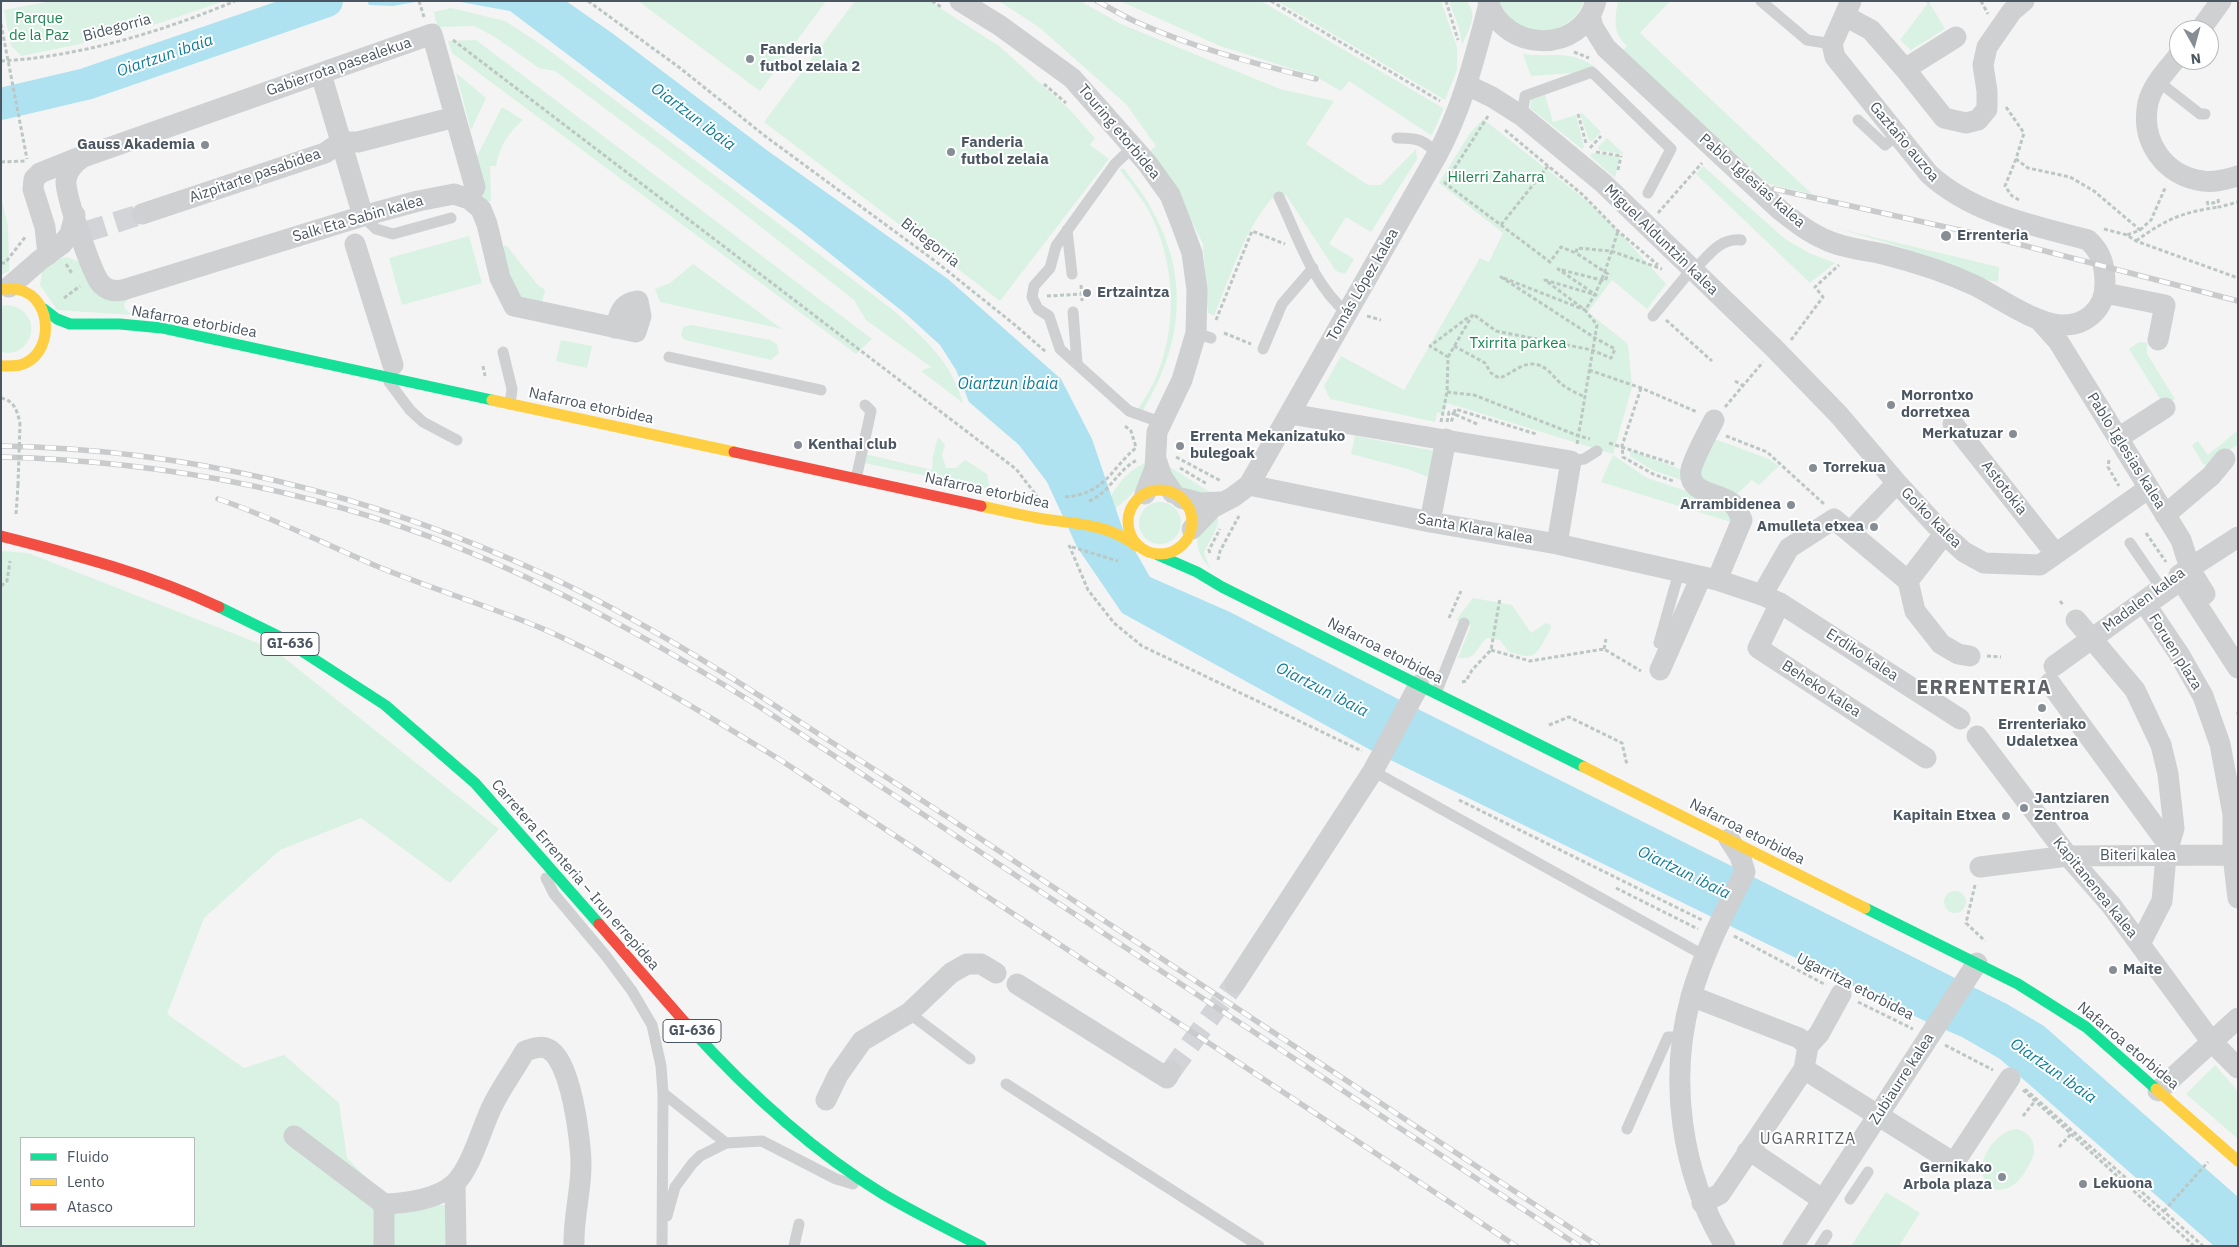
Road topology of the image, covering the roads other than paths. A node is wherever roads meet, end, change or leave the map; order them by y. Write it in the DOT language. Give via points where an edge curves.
graph roads {
  1 [pos="960,1"];
  2 [pos="1761,1"];
  3 [pos="2024,1"];
  4 [pos="2221,1"];
  5 [pos="1489,3"];
  6 [pos="1593,8"];
  7 [pos="1848,8"];
  8 [pos="2207,20"];
  9 [pos="1509,31"];
  10 [pos="1956,37"];
  11 [pos="1832,44"];
  12 [pos="1468,46"];
  13 [pos="2169,68"];
  14 [pos="1905,69"];
  15 [pos="321,74"];
  16 [pos="2158,82"];
  17 [pos="1468,85"];
  18 [pos="2205,114"];
  19 [pos="1522,116"];
  20 [pos="455,117"];
  21 [pos="1858,120"];
  22 [pos="1897,135"];
  23 [pos="1397,138"];
  24 [pos="341,142"];
  25 [pos="1134,146"];
  26 [pos="1437,155"];
  27 [pos="83,156"];
  28 [pos="2238,176"];
  29 [pos="1648,193"];
  30 [pos="1279,197"];
  31 [pos="469,199"];
  32 [pos="142,214"];
  33 [pos="363,216"];
  34 [pos="451,218"];
  35 [pos="80,227"];
  36 [pos="1067,230"];
  37 [pos="1741,240"];
  38 [pos="355,244"];
  39 [pos="41,261"];
  40 [pos="92,267"];
  41 [pos="1313,268"];
  42 [pos="1692,271"];
  43 [pos="1072,274"];
  44 [pos="5,288"];
  45 [pos="2105,293"];
  46 [pos="39,303"];
  47 [pos="1074,312"];
  48 [pos="1353,313"];
  49 [pos="1658,317"];
  50 [pos="2040,321"];
  51 [pos="83,325"];
  52 [pos="616,328"];
  53 [pos="2158,340"];
  54 [pos="44,342"];
  55 [pos="1263,349"];
  56 [pos="503,352"];
  57 [pos="669,357"];
  58 [pos="1077,363"];
  59 [pos="1,366"];
  60 [pos="389,371"];
  61 [pos="822,390"];
  62 [pos="510,404"];
  63 [pos="865,404"];
  64 [pos="2165,408"];
  65 [pos="1290,414"];
  66 [pos="1838,415"];
  67 [pos="1153,420"];
  68 [pos="1953,424"];
  69 [pos="1712,425"];
  70 [pos="2118,438"];
  71 [pos="1446,439"];
  72 [pos="456,440"];
  73 [pos="1597,446"];
  74 [pos="1167,458"];
  75 [pos="2225,459"];
  76 [pos="1571,461"];
  77 [pos="856,479"];
  78 [pos="1897,484"];
  79 [pos="1249,485"];
  80 [pos="2149,488"];
  81 [pos="1177,495"];
  82 [pos="1224,495"];
  83 [pos="1138,500"];
  84 [pos="2165,515"];
  85 [pos="1430,522"];
  86 [pos="1092,523"];
  87 [pos="1842,526"];
  88 [pos="1944,534"];
  89 [pos="1,536"];
  90 [pos="2238,537"];
  91 [pos="2130,543"];
  92 [pos="1557,544"];
  93 [pos="1191,545"];
  94 [pos="1137,546"];
  95 [pos="2055,553"];
  96 [pos="1158,555"];
  97 [pos="1679,572"];
  98 [pos="2176,577"];
  99 [pos="1210,579"];
  100 [pos="1709,579"];
  101 [pos="1908,581"];
  102 [pos="1771,599"];
  103 [pos="2076,620"];
  104 [pos="1464,623"];
  105 [pos="2092,637"];
  106 [pos="1659,643"];
  107 [pos="2238,644"];
  108 [pos="1970,656"];
  109 [pos="2238,668"];
  110 [pos="1660,670"];
  111 [pos="1422,693"];
  112 [pos="1960,718"];
  113 [pos="1977,736"];
  114 [pos="1926,758"];
  115 [pos="1376,765"];
  116 [pos="2236,813"];
  117 [pos="1729,839"];
  118 [pos="528,841"];
  119 [pos="2168,851"];
  120 [pos="2235,855"];
  121 [pos="2068,856"];
  122 [pos="1782,866"];
  123 [pos="1980,867"];
  124 [pos="1745,872"];
  125 [pos="2238,898"];
  126 [pos="1716,939"];
  127 [pos="2140,944"];
  128 [pos="1977,963"];
  129 [pos="996,973"];
  130 [pos="1235,983"];
  131 [pos="1017,984"];
  132 [pos="1841,994"];
  133 [pos="1691,996"];
  134 [pos="910,1013"];
  135 [pos="2238,1018"];
  136 [pos="1682,1037"];
  137 [pos="2211,1041"];
  138 [pos="1808,1046"];
  139 [pos="970,1059"];
  140 [pos="2238,1068"];
  141 [pos="1804,1069"];
  142 [pos="1171,1071"];
  143 [pos="2010,1078"];
  144 [pos="1006,1084"];
  145 [pos="2158,1091"];
  146 [pos="663,1093"];
  147 [pos="826,1100"];
  148 [pos="1878,1115"];
  149 [pos="1627,1129"];
  150 [pos="294,1136"];
  151 [pos="726,1143"];
  152 [pos="1748,1152"];
  153 [pos="2238,1161"];
  154 [pos="1868,1172"];
  155 [pos="455,1184"];
  156 [pos="882,1193"];
  157 [pos="1850,1199"];
  158 [pos="1823,1200"];
  159 [pos="1702,1203"];
  160 [pos="384,1204"];
  161 [pos="798,1224"];
  162 [pos="1827,1235"];
  163 [pos="662,1241"];
  164 [pos="384,1246"];
  165 [pos="456,1246"];
  166 [pos="574,1246"];
  167 [pos="794,1246"];
  168 [pos="981,1246"];
  169 [pos="1259,1246"];
  170 [pos="1724,1246"];
  171 [pos="1794,1246"];
  172 [pos="1820,1246"];
  1 -- 25 [label="street, Touring etorbidea" via="1072,78"];
  2 -- 11 [label="lane" via="1807,40"];
  3 -- 14 [label="street" via="1987,46 1983,65 1987,110 1978,120 1966,124 1944,118"];
  4 -- 8 [label="street"];
  5 -- 9 [label="street" via="1494,15"];
  5 -- 12 [label="street, Tomás López kalea"];
  6 -- 9 [label="street" via="1584,23 1568,36 1548,42 1528,40"];
  6 -- 50 [label="street, Pablo Iglesias kalea" via="1593,27 1606,48 1801,227 1826,240 1917,262 1947,273"];
  7 -- 11 [label="street"];
  7 -- 14 [label="street"];
  9 -- 12 [label="street"];
  10 -- 14 [label="street"];
  11 -- 22 [label="street, Gaztaño auzoa" via="1847,74"];
  12 -- 17 [label="street, Tomás López kalea"];
  13 -- 16 [label="street"];
  15 -- 20 [label="street, Gabierrota pasealekua" via="429,28"];
  15 -- 24 [label="street"];
  15 -- 27 [label="street, Gabierrota pasealekua"];
  16 -- 18 [label="lane" via="2200,114"];
  16 -- 28 [label="street" via="2148,103 2147,118 2148,136 2158,157 2179,174 2204,182"];
  17 -- 19 [label="street, Miguel Alduntzin kalea"];
  17 -- 26 [label="street, Tomás López kalea"];
  19 -- 29 [label="lane" via="1525,96 1592,72 1671,150"];
  19 -- 42 [label="street, Miguel Alduntzin kalea" via="1603,182"];
  20 -- 24 [label="street, Aizpitarte pasabidea" via="358,142"];
  20 -- 31 [label="street, Gabierrota pasealekua" via="475,187"];
  21 -- 22 [label="lane" via="1885,146"];
  22 -- 45 [label="street, Gaztaño auzoa" via="1942,187 1959,197 2001,216 2088,240 2102,260"];
  23 -- 26 [label="lane" via="1429,144"];
  24 -- 32 [label="street, Aizpitarte pasabidea" via="325,153"];
  24 -- 33 [label="street"];
  25 -- 36 [label="lane" via="1115,164"];
  25 -- 67 [label="street, Touring etorbidea" via="1170,195 1192,252 1197,290 1210,333"];
  26 -- 48 [label="street, Tomás López kalea"];
  27 -- 35 [label="street" via="73,165 66,182"];
  27 -- 39 [label="street, Gabierrota pasealekua" via="40,173 34,179 33,188 45,226"];
  30 -- 41 [label="lane"];
  31 -- 33 [label="street, Salk Eta Sabin kalea" via="454,194"];
  31 -- 52 [label="street" via="481,209 500,278 514,306"];
  33 -- 34 [label="lane" via="376,229 392,234"];
  33 -- 40 [label="street, Salk Eta Sabin kalea" via="120,291 104,286"];
  35 -- 39 [label="street"];
  35 -- 40 [label="street"];
  36 -- 43 [label="lane"];
  36 -- 58 [label="lane" via="1056,246 1050,268 1034,286 1032,297 1038,309 1050,316 1060,349"];
  37 -- 42 [label="lane" via="1730,239 1720,244"];
  38 -- 60 [label="street"];
  39 -- 40 [label="street, Salk Eta Sabin kalea" via="70,253"];
  39 -- 44 [label="street"];
  39 -- 46 [label="street, Gabierrota pasealekua" via="31,283"];
  41 -- 48 [label="lane" via="1335,303"];
  41 -- 55 [label="lane" via="1282,304"];
  42 -- 49 [label="lane"];
  42 -- 66 [label="street, Miguel Alduntzin kalea" via="1778,352"];
  44 -- 46 [label="main road, Nafarroa etorbidea" via="23,290"];
  45 -- 50 [label="street, Pablo Iglesias kalea" via="2097,310 2084,320 2062,325"];
  45 -- 53 [label="street" via="2165,305"];
  46 -- 51 [label="main road, Nafarroa etorbidea" via="57,319"];
  46 -- 54 [label="main road" via="48,323"];
  47 -- 58 [label="lane"];
  48 -- 65 [label="street, Tomás López kalea"];
  50 -- 70 [label="street, Pablo Iglesias kalea" via="2058,341"];
  51 -- 54 [label="main road, Nafarroa etorbidea" via="58,333"];
  51 -- 60 [label="main road, Nafarroa etorbidea" via="162,328"];
  54 -- 59 [label="main road, Nafarroa etorbidea" via="33,358 21,365"];
  56 -- 62 [label="lane" via="512,389"];
  57 -- 61 [label="lane"];
  58 -- 67 [label="lane" via="1129,412"];
  60 -- 62 [label="main road, Nafarroa etorbidea"];
  60 -- 72 [label="lane" via="410,410 422,422"];
  62 -- 77 [label="main road, Nafarroa etorbidea"];
  63 -- 77 [label="lane" via="871,411"];
  64 -- 70 [label="street"];
  65 -- 71 [label="street"];
  65 -- 79 [label="street, Tomás López kalea"];
  66 -- 78 [label="street, Goiko kalea"];
  67 -- 74 [label="street, Touring etorbidea" via="1155,446"];
  68 -- 95 [label="street, Astotokia"];
  69 -- 100 [label="street" via="1691,470 1692,482 1695,487 1731,502 1742,520"];
  70 -- 80 [label="street, Pablo Iglesias kalea"];
  71 -- 76 [label="street"];
  71 -- 85 [label="street"];
  73 -- 76 [label="lane" via="1584,459"];
  74 -- 81 [label="street, Touring etorbidea" via="1162,477"];
  74 -- 83 [label="street, Touring etorbidea"];
  75 -- 84 [label="street, Pablo Iglesias kalea" via="2211,476"];
  76 -- 92 [label="street"];
  77 -- 86 [label="main road, Nafarroa etorbidea" via="1037,518"];
  78 -- 87 [label="street"];
  78 -- 88 [label="street, Goiko kalea"];
  79 -- 82 [label="street, Tomás López kalea" via="1233,497"];
  79 -- 85 [label="street, Santa Klara kalea"];
  80 -- 84 [label="street, Pablo Iglesias kalea"];
  80 -- 95 [label="street, Goiko kalea"];
  81 -- 82 [label="street, Tomás López kalea" via="1200,503"];
  81 -- 83 [label="main road" via="1159,490"];
  81 -- 93 [label="main road" via="1192,515"];
  82 -- 93 [label="street, Tomás López kalea" via="1204,514"];
  83 -- 86 [label="main road, Nafarroa etorbidea" via="1113,517"];
  83 -- 94 [label="main road" via="1128,523"];
  84 -- 98 [label="street" via="2184,546"];
  85 -- 92 [label="street, Santa Klara kalea"];
  86 -- 94 [label="main road, Nafarroa etorbidea" via="1116,531"];
  87 -- 101 [label="street"];
  87 -- 102 [label="street" via="1789,548"];
  88 -- 95 [label="street, Goiko kalea" via="1964,552 1984,563 2040,565"];
  88 -- 101 [label="street"];
  89 -- 118 [label="main road, Carretera Errenteria – Irun errepidea / GI-636" via="110,564 185,591 280,637 385,705 474,783"];
  90 -- 98 [label="street, Madalen kalea"];
  91 -- 98 [label="lane"];
  92 -- 97 [label="street, Santa Klara kalea"];
  93 -- 96 [label="main road"];
  93 -- 99 [label="main road, Nafarroa etorbidea"];
  94 -- 96 [label="main road"];
  96 -- 99 [label="main road, Nafarroa etorbidea"];
  97 -- 100 [label="street, Santa Klara kalea"];
  97 -- 106 [label="lane"];
  98 -- 105 [label="street, Madalen kalea"];
  98 -- 107 [label="street"];
  99 -- 111 [label="main road, Nafarroa etorbidea"];
  100 -- 102 [label="street, Santa Klara kalea"];
  100 -- 110 [label="street"];
  101 -- 108 [label="street" via="1915,611 1941,644 1958,654"];
  102 -- 112 [label="street, Erdiko kalea"];
  102 -- 114 [label="street, Beheko kalea" via="1758,648"];
  103 -- 105 [label="street"];
  104 -- 111 [label="lane"];
  105 -- 119 [label="street" via="2135,690 2161,745 2174,828"];
  105 -- 119 [label="street, Madalen kalea" via="2052,675"];
  109 -- 116 [label="street, Foruen plaza" via="2181,580 2146,605 2203,696 2220,744"];
  111 -- 115 [label="street"];
  111 -- 117 [label="main road, Nafarroa etorbidea"];
  113 -- 121 [label="street, Kapitanenea kalea"];
  115 -- 126 [label="lane"];
  115 -- 130 [label="street"];
  116 -- 120 [label="street, Foruen plaza"];
  117 -- 122 [label="main road, Nafarroa etorbidea"];
  117 -- 124 [label="street"];
  118 -- 146 [label="lane" via="554,894 606,956 652,1025"];
  118 -- 156 [label="main road, Carretera Errenteria – Irun errepidea / GI-636" via="725,1067 785,1122"];
  119 -- 120 [label="street, Biteri kalea"];
  119 -- 121 [label="street, Biteri kalea"];
  119 -- 127 [label="street" via="2162,901"];
  120 -- 125 [label="street, Foruen plaza"];
  121 -- 123 [label="street, Biteri kalea"];
  121 -- 127 [label="street, Kapitanenea kalea"];
  122 -- 124 [label="street"];
  122 -- 128 [label="main road, Nafarroa etorbidea"];
  124 -- 126 [label="street"];
  126 -- 133 [label="street"];
  127 -- 137 [label="street, Kapitanenea kalea"];
  128 -- 145 [label="main road, Nafarroa etorbidea" via="2070,1016"];
  128 -- 148 [label="street, Zubiaurre kalea"];
  129 -- 134 [label="street" via="981,964 967,964 951,973"];
  131 -- 142 [label="street" via="1167,1078"];
  132 -- 138 [label="street" via="1819,1034"];
  133 -- 136 [label="street"];
  133 -- 138 [label="street" via="1799,1038"];
  134 -- 139 [label="lane"];
  134 -- 147 [label="street" via="862,1041 838,1075"];
  135 -- 137 [label="street"];
  136 -- 149 [label="lane" via="1668,1037"];
  136 -- 159 [label="street" via="1680,1080 1684,1122 1691,1170"];
  137 -- 140 [label="street, Kapitanenea kalea"];
  137 -- 145 [label="street"];
  138 -- 141 [label="street"];
  141 -- 148 [label="street"];
  141 -- 152 [label="street"];
  143 -- 148 [label="street" via="1954,1163"];
  144 -- 169 [label="lane"];
  145 -- 153 [label="main road, Nafarroa etorbidea"];
  146 -- 151 [label="lane"];
  146 -- 163 [label="lane"];
  148 -- 158 [label="street, Zubiaurre kalea"];
  150 -- 160 [label="street"];
  151 -- 156 [label="lane" via="762,1141 836,1179"];
  151 -- 163 [label="lane" via="700,1156 675,1187"];
  152 -- 158 [label="street"];
  152 -- 159 [label="street" via="1720,1194"];
  154 -- 157 [label="lane"];
  155 -- 160 [label="street" via="431,1197"];
  155 -- 165 [label="street"];
  155 -- 166 [label="street" via="473,1153 490,1110 525,1051 548,1048 564,1068 578,1133 581,1172"];
  156 -- 168 [label="main road, Carretera Errenteria – Irun errepidea / GI-636"];
  158 -- 171 [label="street, Zubiaurre kalea"];
  159 -- 170 [label="street"];
  160 -- 164 [label="street"];
  161 -- 167 [label="lane"];
  162 -- 172 [label="lane"];
}
